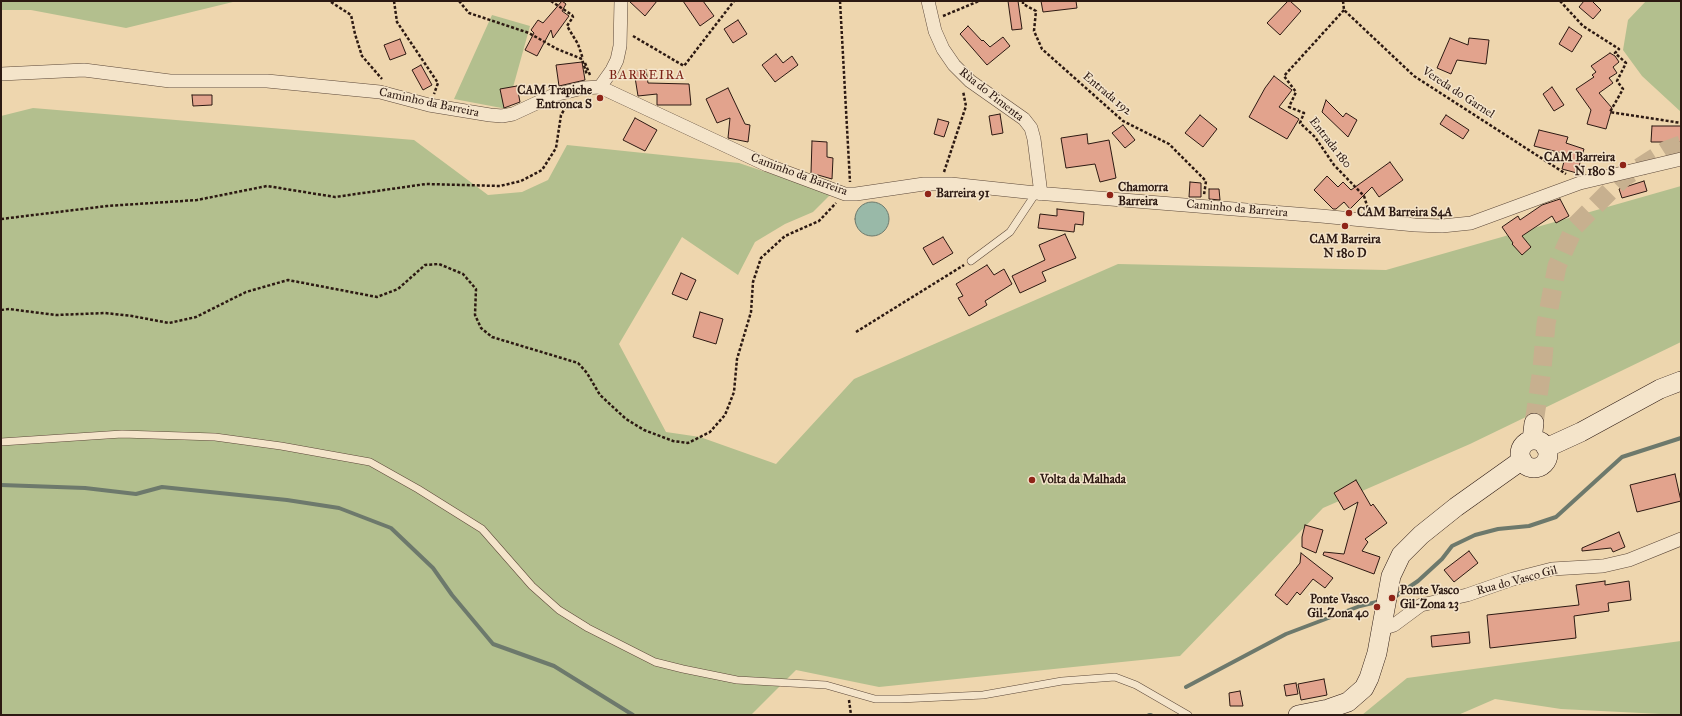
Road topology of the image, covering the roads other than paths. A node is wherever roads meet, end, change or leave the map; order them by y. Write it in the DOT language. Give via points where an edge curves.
graph roads {
  1 [pos="622,1"];
  2 [pos="928,1"];
  3 [pos="1,74"];
  4 [pos="595,87"];
  5 [pos="1681,159"];
  6 [pos="1038,194"];
  7 [pos="971,261"];
  8 [pos="1681,382"];
  9 [pos="1,442"];
  10 [pos="1681,539"];
  11 [pos="1382,622"];
  12 [pos="1188,715"];
  13 [pos="1298,715"];
  1 -- 4 [label="street" via="617,60 612,70"];
  2 -- 6 [label="street, Rùa do Pimenta" via="934,31 943,49 959,70 970,81 1024,119 1031,128"];
  3 -- 4 [label="street, Caminho da Barreira" via="84,70 170,81 267,81 380,92 429,105 490,116 513,114 554,95"];
  4 -- 6 [label="street, Caminho da Barreira" via="767,165 848,194 940,184"];
  5 -- 6 [label="street, Caminho da Barreira" via="1580,183 1471,223 1435,226"];
  6 -- 7 [label="lane" via="1010,232"];
  8 -- 11 [label="main road" via="1660,389 1581,432 1538,437 1548,456 1540,466 1528,466 1522,460 1456,507 1408,546 1395,565"];
  9 -- 12 [label="lane" via="122,434 215,437 370,462 482,529 532,586 559,610 588,628 655,662 682,669 737,680 826,685 875,699 984,695 1062,681 1115,677 1136,685"];
  10 -- 11 [label="street, Rua do Vasco Gil" via="1629,560 1603,566 1552,569 1513,579 1467,595 1421,605 1394,625"];
  11 -- 13 [label="main road" via="1374,666 1364,688 1348,702"];
}
